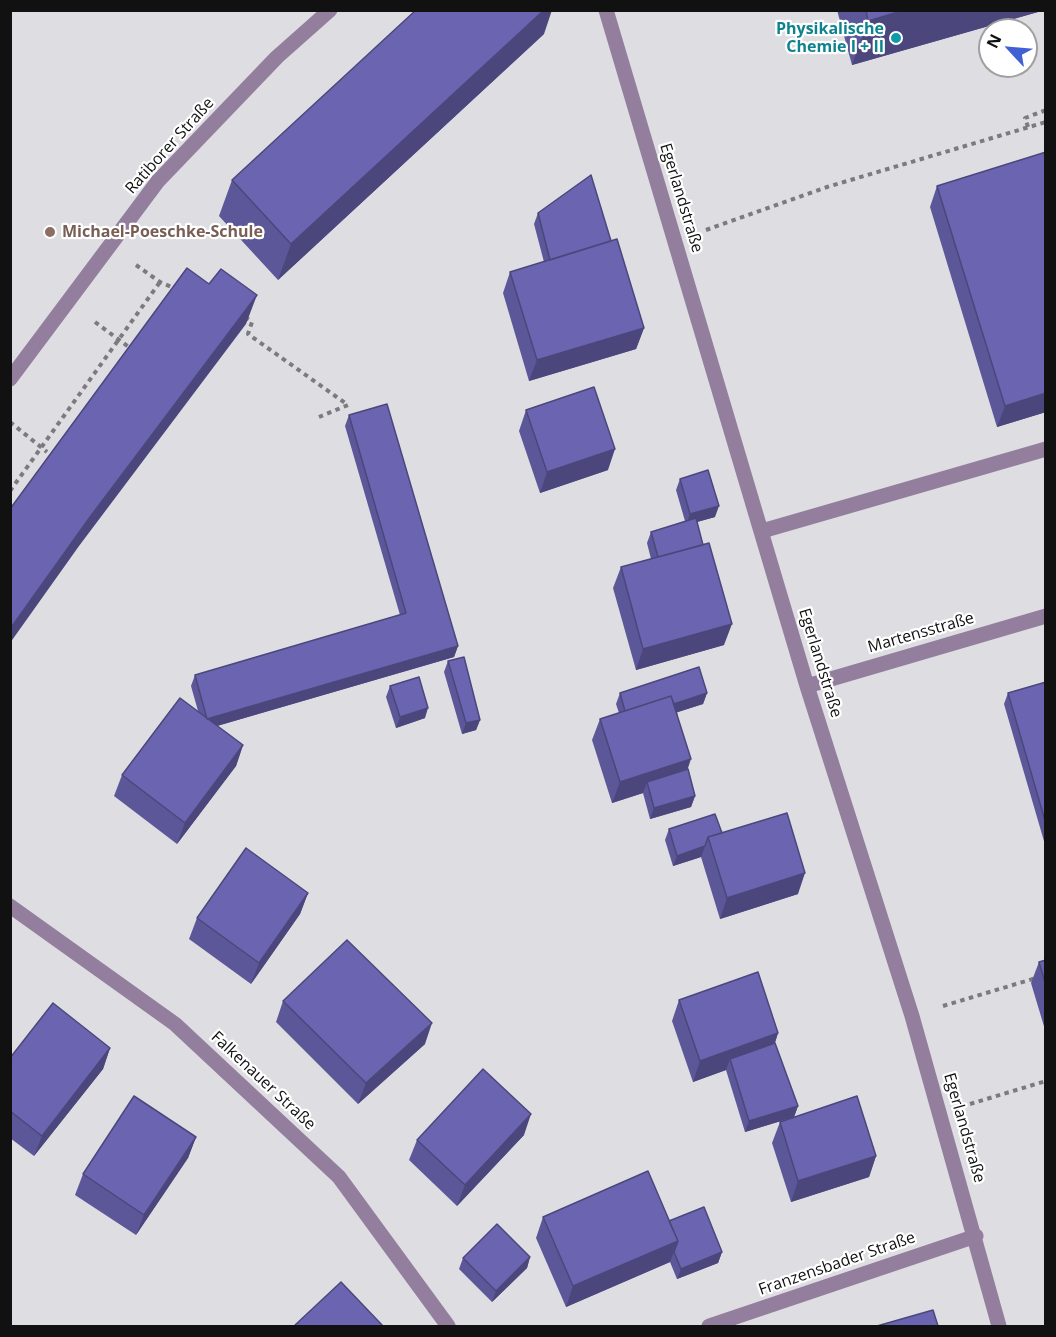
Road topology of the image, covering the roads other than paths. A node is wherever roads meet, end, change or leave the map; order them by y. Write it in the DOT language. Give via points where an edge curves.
graph roads {
  1 [pos="330,10"];
  2 [pos="606,10"];
  3 [pos="10,379"];
  4 [pos="1046,449"];
  5 [pos="762,531"];
  6 [pos="1046,616"];
  7 [pos="807,686"];
  8 [pos="10,906"];
  9 [pos="976,1236"];
  10 [pos="448,1326"];
  11 [pos="709,1326"];
  12 [pos="999,1326"];
  1 -- 3 [label="street, Ratiborer Straße" via="277,57 166,173"];
  2 -- 5 [label="street, Egerlandstraße"];
  4 -- 5 [label="street"];
  5 -- 7 [label="street, Egerlandstraße"];
  6 -- 7 [label="street, Martensstraße"];
  7 -- 9 [label="street, Egerlandstraße" via="912,1016"];
  8 -- 10 [label="street, Falkenauer Straße" via="175,1024 339,1177"];
  9 -- 11 [label="street, Franzensbader Straße"];
  9 -- 12 [label="street, Egerlandstraße"];
}
